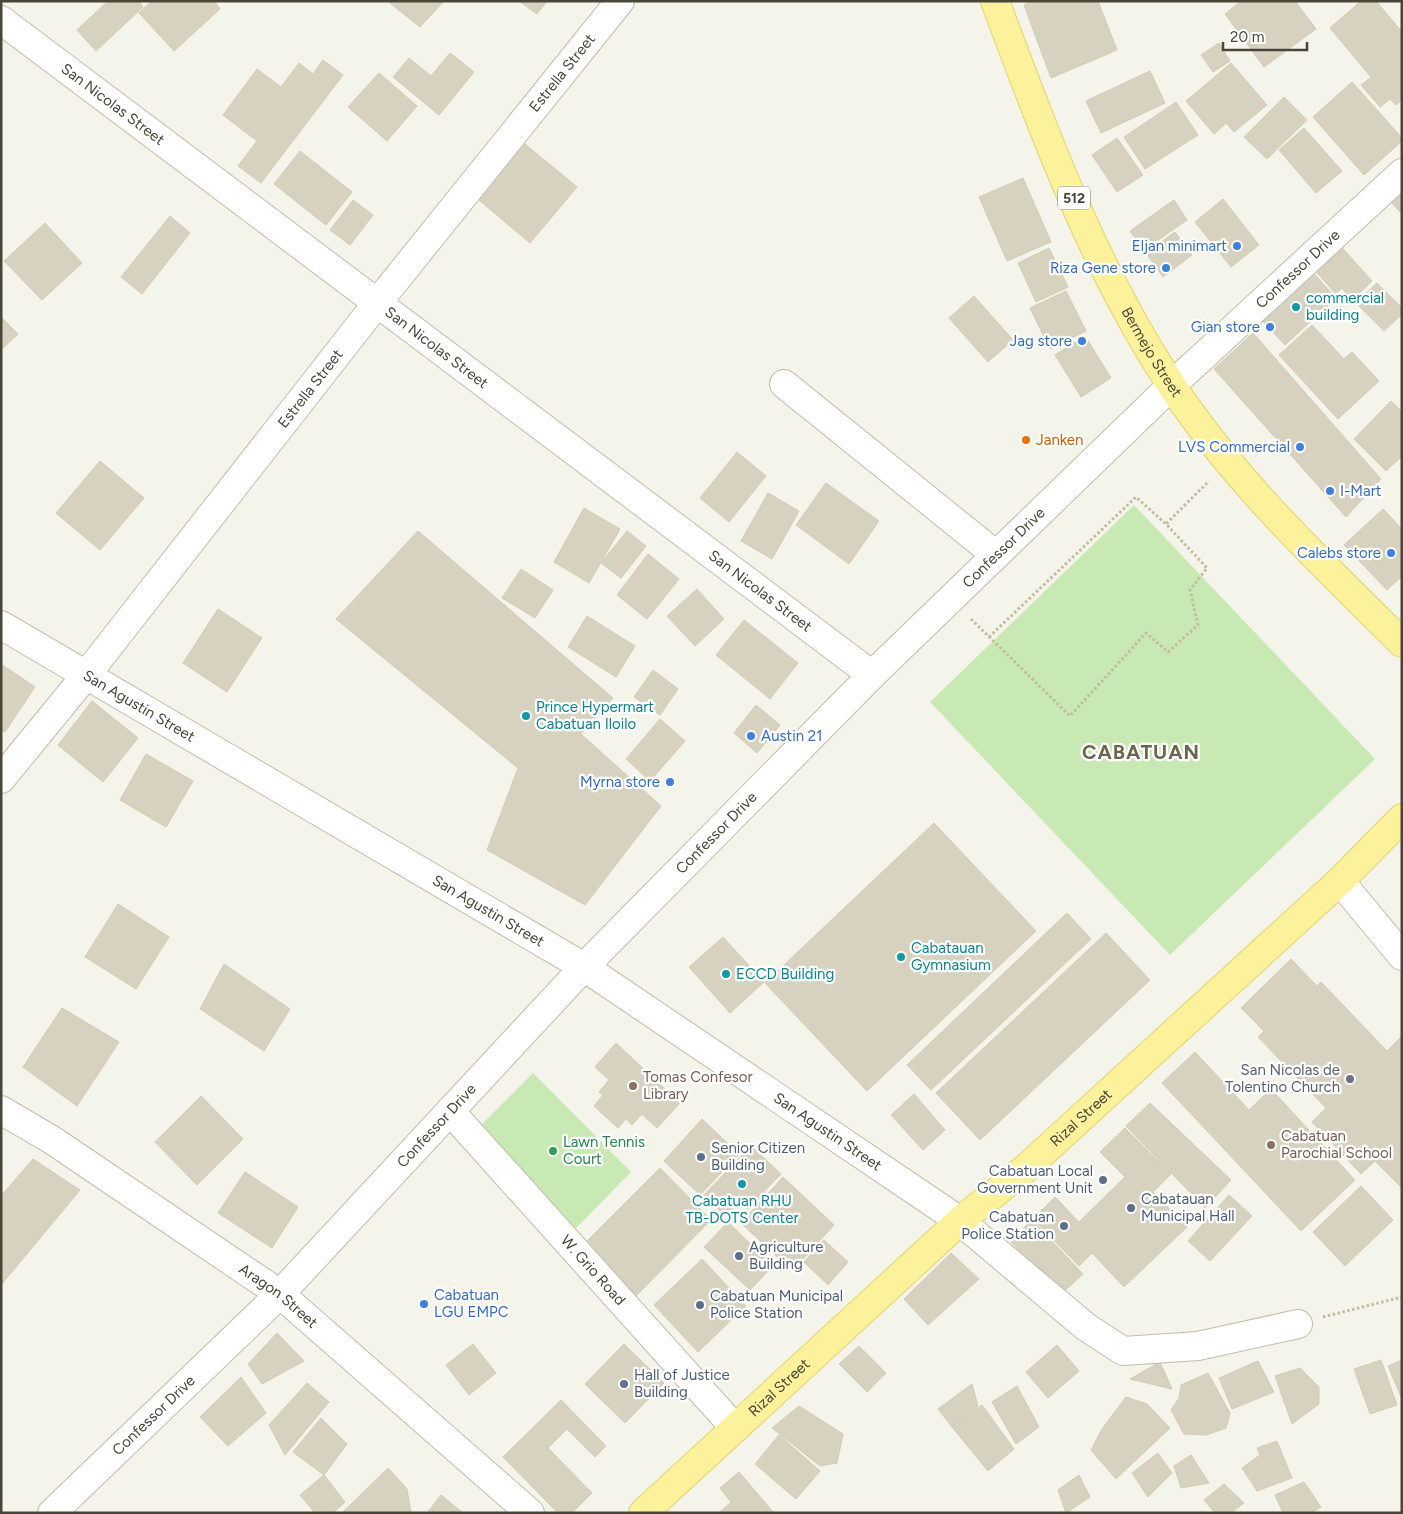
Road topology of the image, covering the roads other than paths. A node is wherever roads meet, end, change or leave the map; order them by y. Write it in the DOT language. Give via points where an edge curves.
graph roads {
  1 [pos="620,1"];
  2 [pos="996,1"];
  3 [pos="1,20"];
  4 [pos="1402,174"];
  5 [pos="378,302"];
  6 [pos="784,384"];
  7 [pos="1172,385"];
  8 [pos="996,555"];
  9 [pos="1,625"];
  10 [pos="1402,643"];
  11 [pos="87,674"];
  12 [pos="872,675"];
  13 [pos="1,779"];
  14 [pos="1402,818"];
  15 [pos="1340,882"];
  16 [pos="1402,956"];
  17 [pos="584,967"];
  18 [pos="1,1110"];
  19 [pos="450,1111"];
  20 [pos="960,1221"];
  21 [pos="280,1294"];
  22 [pos="1298,1324"];
  23 [pos="735,1428"];
  24 [pos="52,1513"];
  25 [pos="530,1513"];
  26 [pos="643,1513"];
  1 -- 5 [label="street, Estrella Street"];
  2 -- 7 [label="main road, Bermejo Street / 512" via="1044,127 1092,238 1141,336"];
  3 -- 5 [label="street, San Nicolas Street"];
  4 -- 7 [label="street, Confessor Drive"];
  5 -- 11 [label="street, Estrella Street"];
  5 -- 12 [label="street, San Nicolas Street"];
  6 -- 8 [label="street"];
  7 -- 8 [label="street, Confessor Drive"];
  7 -- 10 [label="main road, Bermejo Street / 512" via="1227,462 1277,518"];
  8 -- 12 [label="street, Confessor Drive"];
  9 -- 11 [label="street, San Agustin Street"];
  11 -- 13 [label="street, Estrella Street"];
  11 -- 17 [label="street, San Agustin Street"];
  12 -- 17 [label="street, Confessor Drive"];
  14 -- 15 [label="main road, Rizal Street"];
  15 -- 16 [label="street"];
  15 -- 20 [label="main road, Rizal Street" via="1025,1169"];
  17 -- 19 [label="street, Confessor Drive"];
  17 -- 20 [label="street, San Agustin Street"];
  18 -- 21 [label="street, Aragon Street" via="52,1140"];
  19 -- 21 [label="street, Confessor Drive"];
  19 -- 23 [label="street, W. Grio Road"];
  20 -- 22 [label="street, San Agustin Street" via="1086,1327 1123,1351 1198,1346"];
  20 -- 23 [label="main road, Rizal Street"];
  21 -- 24 [label="street, Confessor Drive"];
  21 -- 25 [label="street, Aragon Street"];
  23 -- 26 [label="main road, Rizal Street"];
}
